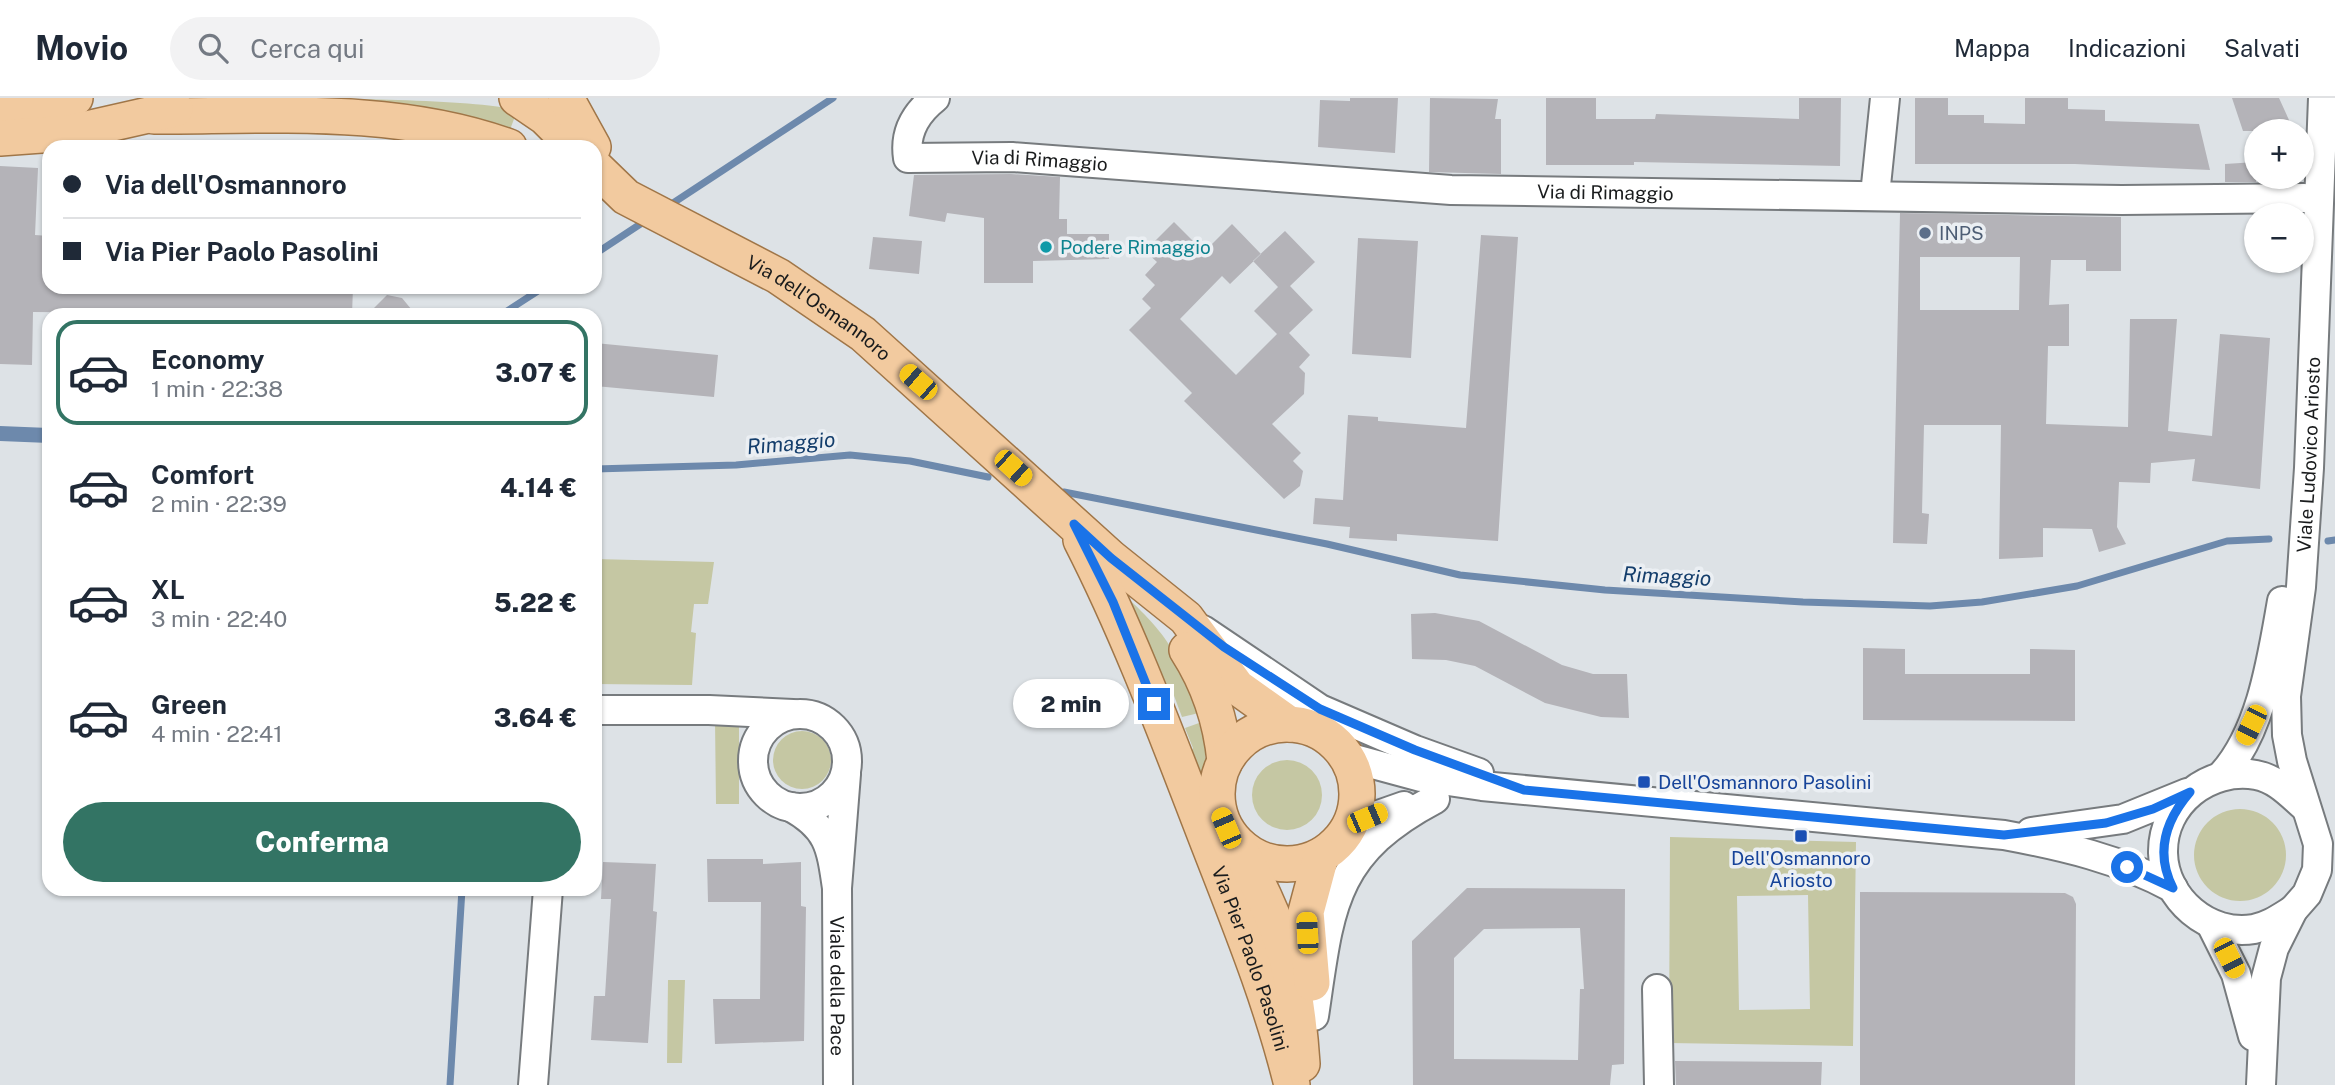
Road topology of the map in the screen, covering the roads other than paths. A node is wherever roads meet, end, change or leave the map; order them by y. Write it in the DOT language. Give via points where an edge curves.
graph roads {
  1 [pos="75,98"];
  2 [pos="208,98"];
  3 [pos="517,98"];
  4 [pos="566,98"];
  5 [pos="935,98"];
  6 [pos="1885,98"];
  7 [pos="2308,98"];
  8 [pos="2324,98"];
  9 [pos="0,107"];
  10 [pos="148,107"];
  11 [pos="0,114"];
  12 [pos="0,138"];
  13 [pos="483,140"];
  14 [pos="568,140"];
  15 [pos="590,140"];
  16 [pos="2335,143"];
  17 [pos="602,162"];
  18 [pos="602,175"];
  19 [pos="2320,190"];
  20 [pos="1875,195"];
  21 [pos="622,197"];
  22 [pos="1062,514"];
  23 [pos="1111,558"];
  24 [pos="2293,587"];
  25 [pos="1186,618"];
  26 [pos="602,710"];
  27 [pos="803,715"];
  28 [pos="1289,724"];
  29 [pos="1347,757"];
  30 [pos="1225,761"];
  31 [pos="847,764"];
  32 [pos="2222,775"];
  33 [pos="1482,786"];
  34 [pos="1524,790"];
  35 [pos="2190,792"];
  36 [pos="1435,799"];
  37 [pos="790,807"];
  38 [pos="2308,813"];
  39 [pos="1347,832"];
  40 [pos="2004,835"];
  41 [pos="2335,840"];
  42 [pos="1236,842"];
  43 [pos="1321,856"];
  44 [pos="2335,886"];
  45 [pos="838,888"];
  46 [pos="2173,888"];
  47 [pos="547,896"];
  48 [pos="2300,902"];
  49 [pos="2211,924"];
  50 [pos="1657,989"];
  51 [pos="1314,1016"];
  52 [pos="2261,1081"];
  53 [pos="533,1085"];
  54 [pos="838,1085"];
  55 [pos="1292,1085"];
  56 [pos="1303,1085"];
  57 [pos="1310,1085"];
  58 [pos="1659,1085"];
  1 -- 9 [label="main road"];
  2 -- 10 [label="main road"];
  3 -- 14 [label="main road"];
  4 -- 15 [label="main road, Via dell'Osmannoro"];
  5 -- 20 [label="street, Via di Rimaggio" via="913,123 907,140 908,158 1012,157 1451,190"];
  6 -- 20 [label="street"];
  7 -- 19 [label="street, Viale Ludovico Ariosto"];
  8 -- 16 [label="street" via="2326,124"];
  8 -- 19 [label="street, Viale Ludovico Ariosto"];
  10 -- 11 [label="main road"];
  10 -- 12 [label="main road" via="69,133"];
  10 -- 13 [label="main road" via="359,118"];
  17 -- 21 [label="main road, Via dell'Osmannoro"];
  18 -- 21 [label="main road, Via dell'Osmannoro"];
  19 -- 20 [label="street, Via di Rimaggio" via="2122,200"];
  19 -- 24 [label="street, Viale Ludovico Ariosto"];
  21 -- 22 [label="main road, Via dell'Osmannoro" via="778,276 863,334"];
  22 -- 23 [label="main road, Via dell'Osmannoro"];
  22 -- 55 [label="main road, Via Pier Paolo Pasolini" via="1113,602 1165,730 1258,972"];
  23 -- 25 [label="main road, Via dell'Osmannoro"];
  23 -- 30 [label="main road, Via dell'Osmannoro" via="1173,628 1204,677"];
  24 -- 32 [label="street, Viale Ludovico Ariosto" via="2251,725"];
  24 -- 38 [label="street, Viale Ludovico Ariosto" via="2287,735"];
  25 -- 28 [label="main road, Via dell'Osmannoro" via="1237,687"];
  25 -- 34 [label="street, Via dell'Osmannoro" via="1320,709"];
  26 -- 27 [label="street"];
  27 -- 31 [label="street" via="823,721 838,734"];
  27 -- 37 [label="street" via="788,716 770,726 754,752 761,787 772,799"];
  28 -- 29 [label="main road, Via dell'Osmannoro" via="1322,733"];
  28 -- 30 [label="main road, Via dell'Osmannoro" via="1266,727 1245,737"];
  29 -- 33 [label="street, Via dell'Osmannoro" via="1421,778"];
  29 -- 39 [label="main road, Via dell'Osmannoro" via="1358,795"];
  30 -- 42 [label="main road, Via dell'Osmannoro" via="1216,795 1219,812"];
  31 -- 37 [label="street" via="840,786 824,802"];
  31 -- 45 [label="street, Viale della Pace"];
  32 -- 35 [label="street, Viale Ludovico Ariosto"];
  32 -- 38 [label="street, Viale Ludovico Ariosto" via="2258,776 2279,784"];
  33 -- 34 [label="street, Via dell'Osmannoro"];
  33 -- 36 [label="street, Via dell'Osmannoro"];
  34 -- 40 [label="street, Via dell'Osmannoro"];
  35 -- 40 [label="street, Via dell'Osmannoro" via="2106,823"];
  35 -- 46 [label="street, Viale Ludovico Ariosto" via="2175,809 2166,830 2163,852"];
  36 -- 39 [label="street, Via dell'Osmannoro" via="1389,809"];
  36 -- 51 [label="street, Via Pier Paolo Pasolini" via="1386,829 1361,852 1344,877 1329,919"];
  37 -- 45 [label="street, Viale della Pace" via="810,818 827,839"];
  38 -- 41 [label="street"];
  38 -- 48 [label="street, Viale Ludovico Ariosto" via="2318,844 2317,870"];
  39 -- 43 [label="main road, Via dell'Osmannoro"];
  40 -- 46 [label="street, Via dell'Osmannoro" via="2074,848"];
  42 -- 43 [label="main road, Via dell'Osmannoro" via="1254,857 1276,864 1299,864"];
  42 -- 56 [label="main road, Via Pier Paolo Pasolini" via="1273,912 1284,944 1299,1015"];
  43 -- 51 [label="main road, Via Pier Paolo Pasolini" via="1306,912"];
  44 -- 48 [label="street"];
  45 -- 54 [label="street, Viale della Pace"];
  46 -- 49 [label="street, Viale Ludovico Ariosto" via="2191,912"];
  47 -- 53 [label="street"];
  48 -- 49 [label="street" via="2274,922 2254,929"];
  48 -- 52 [label="street, Viale Ludovico Ariosto" via="2274,948 2266,978"];
  49 -- 52 [label="street, Viale Ludovico Ariosto" via="2248,1007"];
  50 -- 58 [label="street"];
  51 -- 57 [label="main road, Via Pier Paolo Pasolini"];
}
